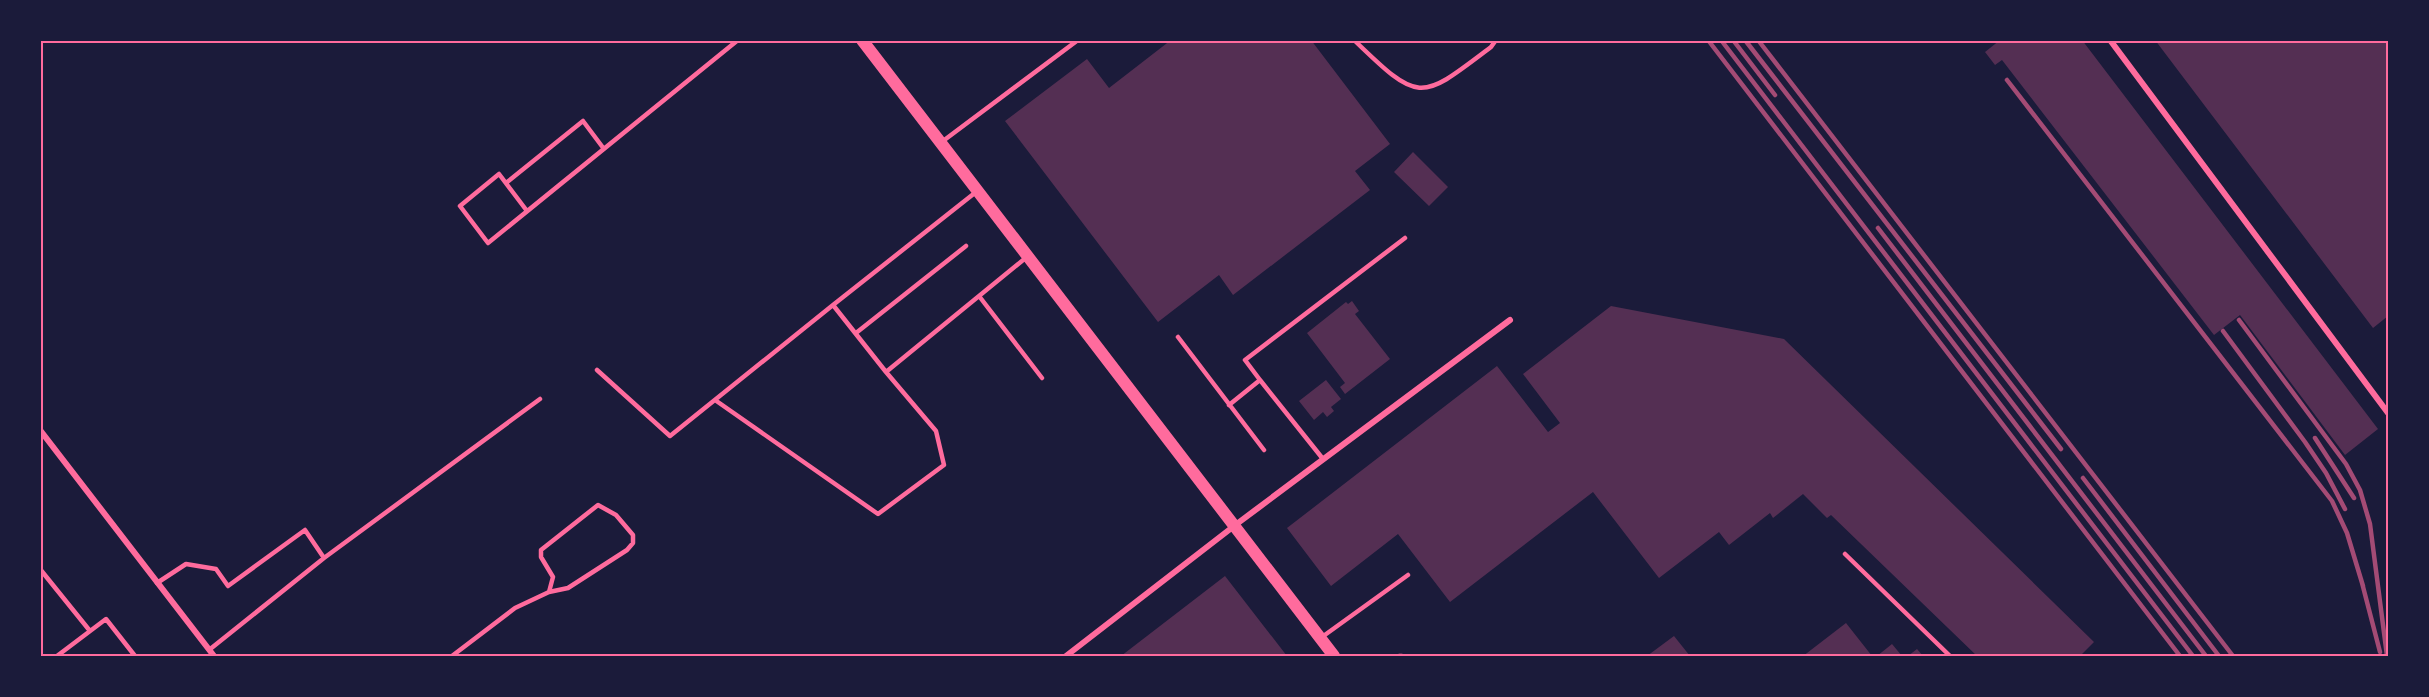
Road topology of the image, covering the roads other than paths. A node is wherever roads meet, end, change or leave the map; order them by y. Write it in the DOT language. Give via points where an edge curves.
graph roads {
  1 [pos="738,40"];
  2 [pos="862,40"];
  3 [pos="1078,40"];
  4 [pos="1354,40"];
  5 [pos="1496,40"];
  6 [pos="2110,40"];
  7 [pos="941,143"];
  8 [pos="604,149"];
  9 [pos="506,183"];
  10 [pos="977,191"];
  11 [pos="527,211"];
  12 [pos="1405,238"];
  13 [pos="966,246"];
  14 [pos="1028,256"];
  15 [pos="979,296"];
  16 [pos="833,305"];
  17 [pos="1510,320"];
  18 [pos="856,333"];
  19 [pos="1178,337"];
  20 [pos="597,370"];
  21 [pos="886,372"];
  22 [pos="1042,378"];
  23 [pos="1260,380"];
  24 [pos="540,399"];
  25 [pos="715,400"];
  26 [pos="1229,405"];
  27 [pos="2388,413"];
  28 [pos="40,430"];
  29 [pos="1264,450"];
  30 [pos="1323,459"];
  31 [pos="1234,526"];
  32 [pos="1845,554"];
  33 [pos="324,558"];
  34 [pos="40,569"];
  35 [pos="1408,575"];
  36 [pos="157,583"];
  37 [pos="549,592"];
  38 [pos="90,631"];
  39 [pos="1320,638"];
  40 [pos="65,650"];
  41 [pos="209,650"];
  42 [pos="57,657"];
  43 [pos="70,657"];
  44 [pos="135,657"];
  45 [pos="214,657"];
  46 [pos="452,657"];
  47 [pos="1066,657"];
  48 [pos="1334,657"];
  49 [pos="1950,657"];
  1 -- 8 [label="lane"];
  2 -- 7 [label="main road"];
  3 -- 7 [label="lane"];
  4 -- 5 [label="lane" via="1385,71 1415,88 1436,87"];
  6 -- 27 [label="street"];
  7 -- 10 [label="main road"];
  8 -- 9 [label="lane" via="583,121"];
  8 -- 11 [label="lane"];
  9 -- 11 [label="lane"];
  9 -- 11 [label="lane" via="499,174 459,206 488,243"];
  10 -- 14 [label="main road"];
  10 -- 16 [label="lane"];
  12 -- 23 [label="lane" via="1245,360"];
  13 -- 18 [label="lane"];
  14 -- 15 [label="lane"];
  14 -- 31 [label="main road"];
  15 -- 21 [label="lane"];
  15 -- 22 [label="lane"];
  16 -- 18 [label="lane"];
  16 -- 25 [label="lane"];
  17 -- 30 [label="street"];
  18 -- 21 [label="lane"];
  19 -- 26 [label="lane"];
  20 -- 25 [label="lane" via="670,436"];
  21 -- 25 [label="lane" via="936,431 944,465 878,514"];
  23 -- 26 [label="lane"];
  23 -- 30 [label="lane"];
  24 -- 33 [label="lane"];
  26 -- 29 [label="lane"];
  28 -- 36 [label="street"];
  30 -- 31 [label="street"];
  31 -- 39 [label="main road"];
  31 -- 47 [label="street"];
  32 -- 49 [label="lane"];
  33 -- 36 [label="lane" via="305,530 228,586 216,569 186,564"];
  33 -- 41 [label="lane"];
  34 -- 38 [label="lane"];
  35 -- 39 [label="lane"];
  36 -- 41 [label="street"];
  37 -- 37 [label="lane" via="568,588 627,550 633,536 616,515 598,505 541,550 553,577"];
  37 -- 46 [label="lane" via="515,608"];
  38 -- 40 [label="lane"];
  38 -- 44 [label="lane" via="106,619"];
  39 -- 48 [label="main road"];
  40 -- 42 [label="lane"];
  40 -- 43 [label="lane"];
  41 -- 45 [label="street"];
}
